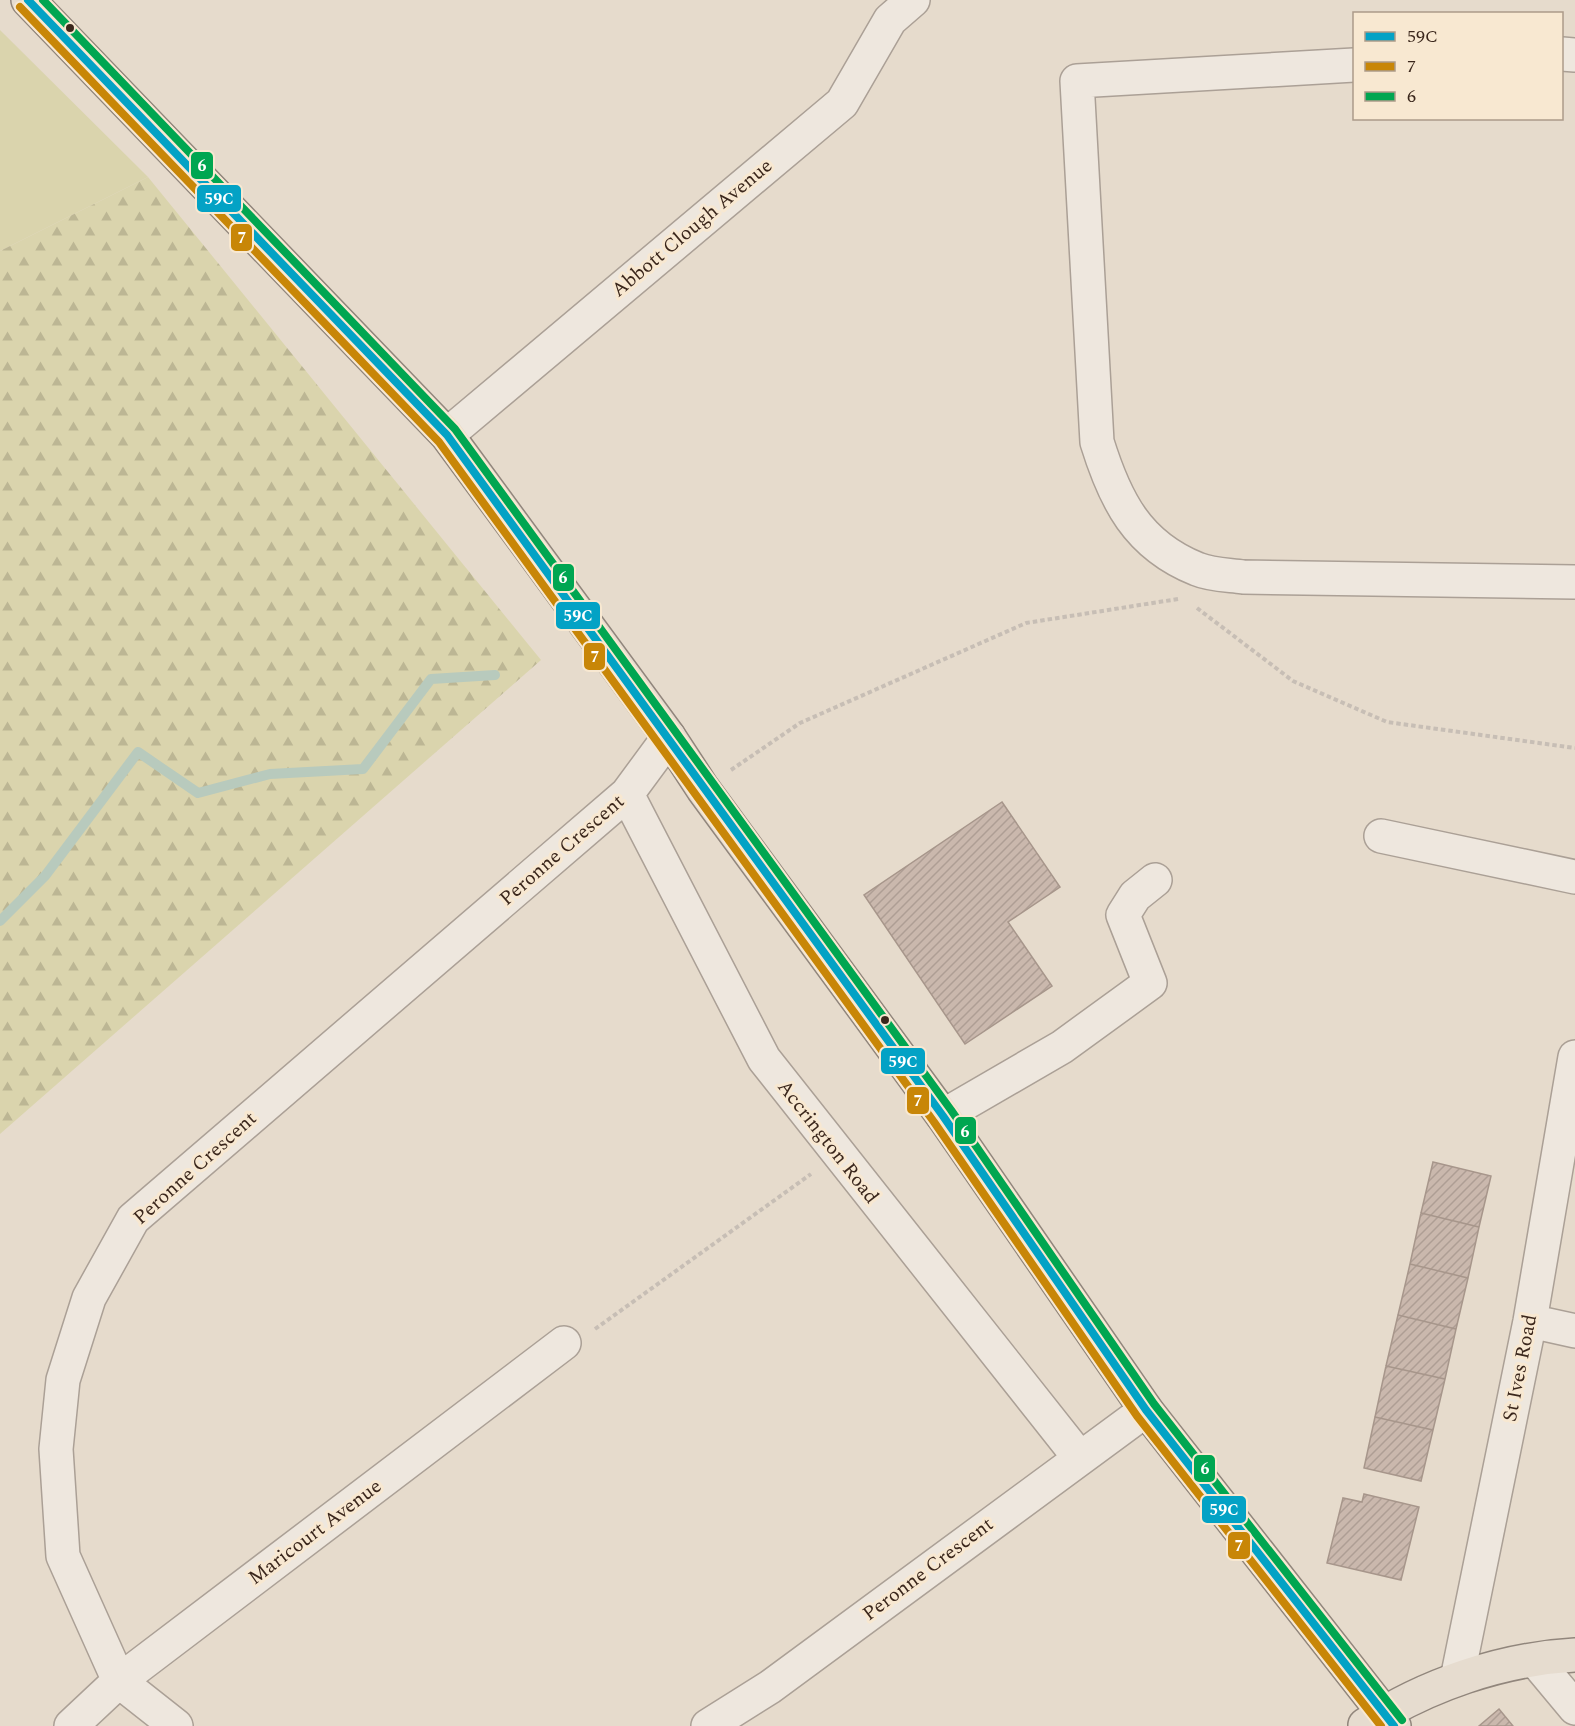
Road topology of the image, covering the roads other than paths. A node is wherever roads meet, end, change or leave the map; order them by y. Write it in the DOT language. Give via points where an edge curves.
graph roads {
  1 [pos="28,0"];
  2 [pos="913,0"];
  3 [pos="1353,66"];
  4 [pos="447,435"];
  5 [pos="1575,582"];
  6 [pos="669,737"];
  7 [pos="627,794"];
  8 [pos="1381,836"];
  9 [pos="1575,877"];
  10 [pos="1155,880"];
  11 [pos="1575,1057"];
  12 [pos="943,1116"];
  13 [pos="1530,1321"];
  14 [pos="1575,1331"];
  15 [pos="564,1343"];
  16 [pos="1146,1410"];
  17 [pos="1079,1457"];
  18 [pos="1575,1655"];
  19 [pos="1535,1660"];
  20 [pos="1457,1678"];
  21 [pos="119,1681"];
  22 [pos="1575,1708"];
  23 [pos="1380,1722"];
  24 [pos="71,1726"];
  25 [pos="176,1726"];
  26 [pos="708,1726"];
  1 -- 4 [label="main road"];
  2 -- 4 [label="street, Abbott Clough Avenue" via="890,20 842,103"];
  3 -- 5 [label="street" via="1077,81 1097,442 1109,479 1125,512 1160,549 1198,570 1243,577"];
  4 -- 6 [label="main road"];
  6 -- 7 [label="street, Peronne Crescent"];
  6 -- 12 [label="main road"];
  7 -- 17 [label="street, Accrington Road" via="764,1059"];
  7 -- 21 [label="street, Peronne Crescent" via="133,1219 89,1298 63,1380 56,1449 63,1556"];
  8 -- 9 [label="street"];
  10 -- 12 [label="street" via="1135,896 1123,915 1150,983 1062,1047"];
  11 -- 13 [label="street, St Ives Road"];
  12 -- 16 [label="main road"];
  13 -- 14 [label="street"];
  13 -- 20 [label="street, St Ives Road"];
  15 -- 21 [label="street, Maricourt Avenue"];
  16 -- 17 [label="street, Peronne Crescent"];
  16 -- 23 [label="main road"];
  17 -- 26 [label="street, Peronne Crescent" via="770,1687"];
  18 -- 19 [label="main road"];
  19 -- 20 [label="main road"];
  19 -- 22 [label="street"];
  20 -- 23 [label="main road"];
  21 -- 24 [label="street, Maricourt Avenue"];
  21 -- 25 [label="street, Peronne Crescent"];
}
